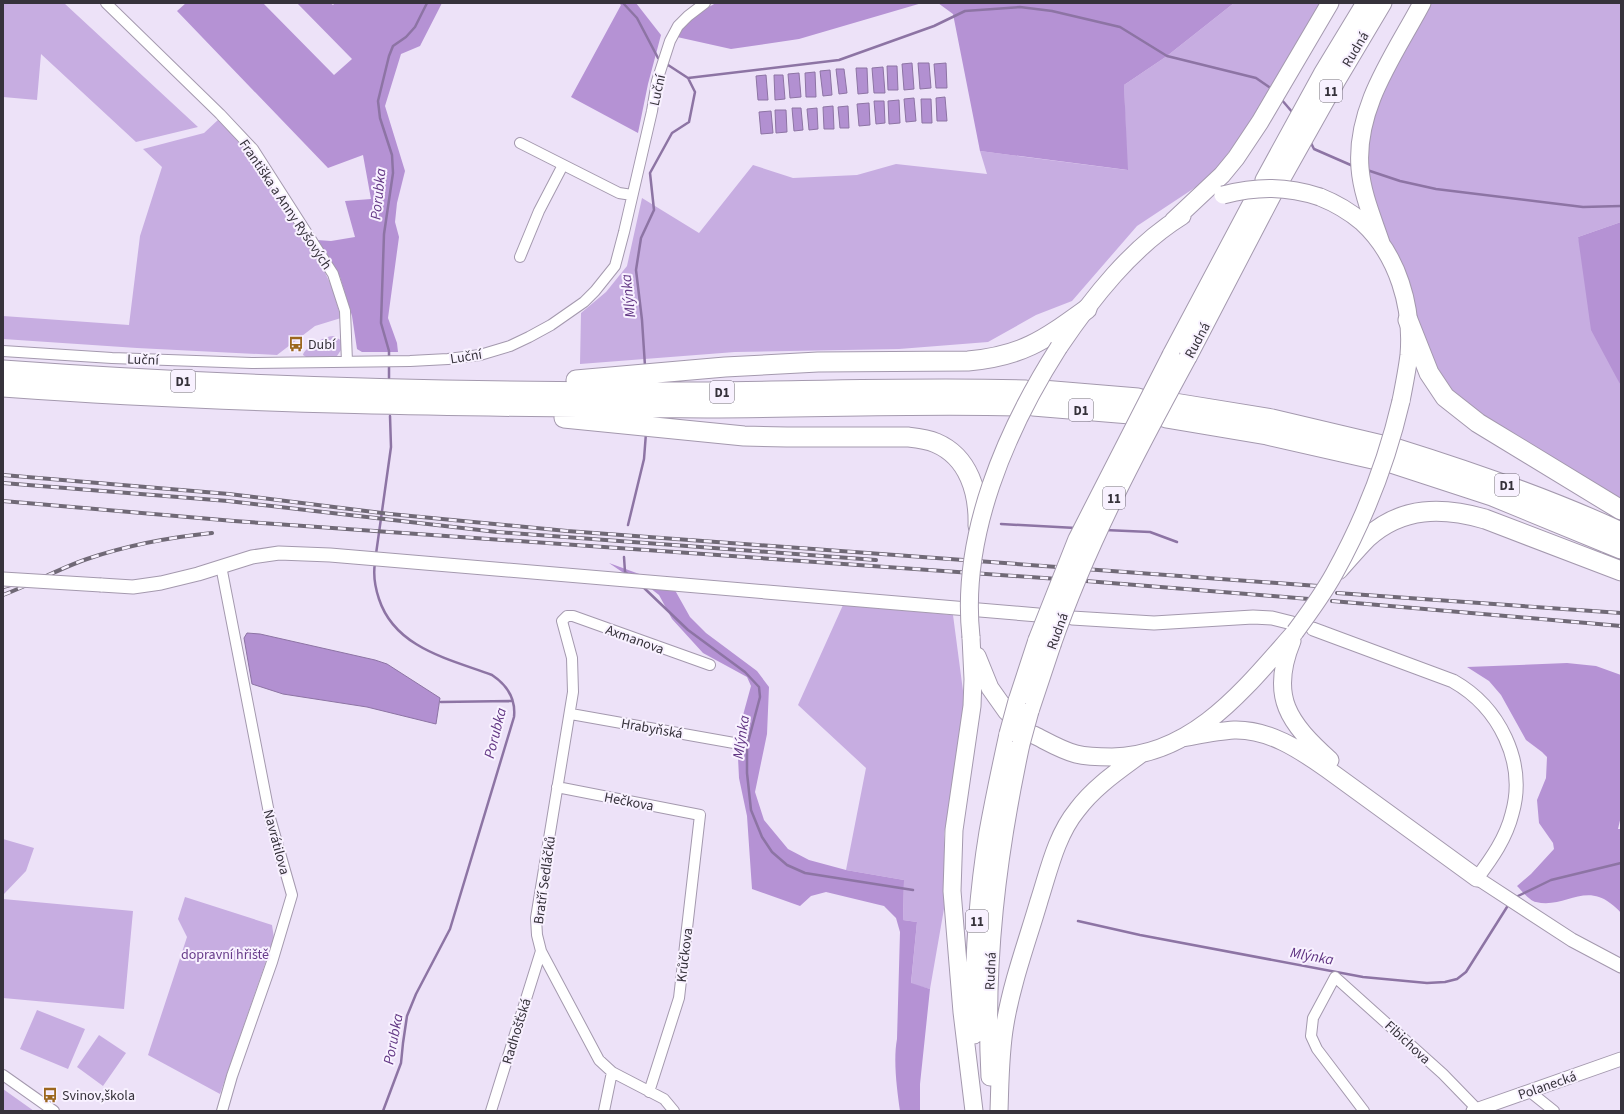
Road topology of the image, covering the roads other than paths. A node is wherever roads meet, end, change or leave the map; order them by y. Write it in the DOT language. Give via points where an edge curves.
graph roads {
  1 [pos="106,3"];
  2 [pos="705,3"];
  3 [pos="1330,3"];
  4 [pos="1365,3"];
  5 [pos="1383,3"];
  6 [pos="1422,3"];
  7 [pos="520,143"];
  8 [pos="563,165"];
  9 [pos="1269,187"];
  10 [pos="632,195"];
  11 [pos="1173,221"];
  12 [pos="1382,244"];
  13 [pos="520,257"];
  14 [pos="1087,309"];
  15 [pos="1408,320"];
  16 [pos="1054,342"];
  17 [pos="3,351"];
  18 [pos="347,362"];
  19 [pos="3,370"];
  20 [pos="3,387"];
  21 [pos="362,397"];
  22 [pos="418,397"];
  23 [pos="1134,406"];
  24 [pos="1170,411"];
  25 [pos="1621,510"];
  26 [pos="978,534"];
  27 [pos="1616,538"];
  28 [pos="221,566"];
  29 [pos="1621,571"];
  30 [pos="1334,574"];
  31 [pos="3,579"];
  32 [pos="1038,615"];
  33 [pos="1072,618"];
  34 [pos="562,621"];
  35 [pos="1294,627"];
  36 [pos="1313,629"];
  37 [pos="971,637"];
  38 [pos="1044,642"];
  39 [pos="1282,653"];
  40 [pos="710,665"];
  41 [pos="1018,708"];
  42 [pos="571,714"];
  43 [pos="1021,738"];
  44 [pos="1182,738"];
  45 [pos="734,743"];
  46 [pos="1140,754"];
  47 [pos="557,787"];
  48 [pos="700,815"];
  49 [pos="1406,825"];
  50 [pos="1477,878"];
  51 [pos="541,951"];
  52 [pos="1621,966"];
  53 [pos="1620,1061"];
  54 [pos="612,1072"];
  55 [pos="3,1075"];
  56 [pos="1530,1091"];
  57 [pos="649,1092"];
  58 [pos="1475,1110"];
  59 [pos="54,1111"];
  60 [pos="222,1111"];
  61 [pos="491,1111"];
  62 [pos="604,1111"];
  63 [pos="674,1111"];
  64 [pos="974,1111"];
  65 [pos="978,1111"];
  66 [pos="992,1111"];
  67 [pos="999,1111"];
  68 [pos="1364,1111"];
  69 [pos="1554,1111"];
  1 -- 18 [label="street, Františka a Anny Ryšových" via="253,149 333,274 345,311"];
  2 -- 10 [label="street, Luční" via="675,30 670,41 657,81"];
  3 -- 11 [label="highway" via="1236,158 1222,175"];
  4 -- 9 [label="highway, Rudná / 11" via="1322,74"];
  5 -- 9 [label="highway, Rudná / 11"];
  6 -- 12 [label="highway" via="1371,99 1360,134 1359,163 1362,184"];
  7 -- 8 [label="street"];
  8 -- 10 [label="street" via="619,193"];
  8 -- 13 [label="street" via="539,211"];
  9 -- 38 [label="highway, Rudná / 11, bridge" via="1188,357 1149,429"];
  9 -- 38 [label="highway, Rudná / 11, bridge" via="1171,355 1078,538"];
  10 -- 18 [label="street, Luční" via="615,266 595,291 567,315 510,346 488,352 448,359"];
  11 -- 12 [label="highway, bridge" via="1197,206 1223,195 1248,189 1275,187 1300,190 1337,204 1355,216"];
  11 -- 14 [label="highway" via="1122,267"];
  12 -- 15 [label="highway" via="1397,272"];
  14 -- 16 [label="highway"];
  15 -- 25 [label="highway" via="1426,368 1445,397 1478,423"];
  15 -- 30 [label="highway, bridge" via="1409,355 1390,445 1371,497"];
  16 -- 22 [label="highway" via="989,359 968,361 818,362 543,382 452,382"];
  16 -- 26 [label="highway, bridge" via="1016,424 992,484"];
  17 -- 18 [label="street, Luční" via="112,358"];
  19 -- 21 [label="highway, D1"];
  20 -- 21 [label="highway, D1" via="96,394"];
  21 -- 22 [label="highway, D1"];
  22 -- 23 [label="highway, D1" via="695,408 918,404 1030,398"];
  22 -- 26 [label="highway, bridge" via="484,414 570,418 744,436 908,437 935,443 954,454 972,482 979,517"];
  24 -- 27 [label="highway, D1" via="1267,435 1386,454 1499,482 1562,506"];
  26 -- 37 [label="highway, bridge" via="969,585"];
  28 -- 31 [label="street, bridge" via="161,583 133,587"];
  28 -- 32 [label="street" via="252,556 279,553 390,560"];
  28 -- 60 [label="street, Navrátilova" via="270,818 292,895"];
  29 -- 30 [label="highway, bridge" via="1485,519 1462,513 1428,511 1397,519 1378,530"];
  30 -- 35 [label="highway, bridge"];
  33 -- 35 [label="street" via="1154,623 1253,617 1272,618"];
  34 -- 40 [label="street, Axmanova" via="567,616 573,616"];
  34 -- 42 [label="street, Bratří Sedláčků" via="572,658"];
  35 -- 39 [label="highway"];
  36 -- 50 [label="street" via="1453,681 1477,699 1499,725 1506,736 1513,762 1515,803 1504,836"];
  37 -- 41 [label="highway" via="990,688"];
  37 -- 64 [label="highway" via="972,706 954,830 952,884 962,1012"];
  38 -- 41 [label="highway, Rudná / 11"];
  39 -- 44 [label="highway" via="1226,706"];
  39 -- 49 [label="highway" via="1282,691 1288,713 1294,723 1308,740"];
  41 -- 43 [label="highway, Rudná / 11, bridge"];
  42 -- 45 [label="street, Hrabyňská"];
  42 -- 47 [label="street, Bratří Sedláčků"];
  43 -- 46 [label="highway" via="1077,754 1107,757"];
  43 -- 65 [label="highway, Rudná / 11" via="988,833 977,923 974,1058"];
  43 -- 66 [label="highway, Rudná / 11" via="1003,837 992,926 989,1058"];
  44 -- 46 [label="highway"];
  44 -- 49 [label="highway" via="1234,730 1271,737 1306,754"];
  46 -- 67 [label="highway" via="1102,784 1077,809 1064,830 1054,854 1005,1023 1000,1064"];
  47 -- 48 [label="street, Hečkova"];
  47 -- 51 [label="street, Bratří Sedláčků" via="536,918"];
  48 -- 57 [label="street, Krůčkova" via="679,998"];
  49 -- 50 [label="highway"];
  50 -- 52 [label="street" via="1572,940"];
  51 -- 54 [label="street, Bratří Sedláčků" via="599,1060"];
  51 -- 61 [label="street, Radhošťská"];
  53 -- 56 [label="street, Polanecká"];
  54 -- 57 [label="street, Bratří Sedláčků"];
  54 -- 62 [label="street"];
  55 -- 59 [label="street"];
  56 -- 58 [label="street, Polanecká"];
  56 -- 69 [label="street"];
  57 -- 63 [label="street, Bratří Sedláčků" via="664,1099"];
  58 -- 68 [label="street, Fibichova" via="1443,1074 1335,977 1313,1018 1311,1036 1317,1049"];
}
